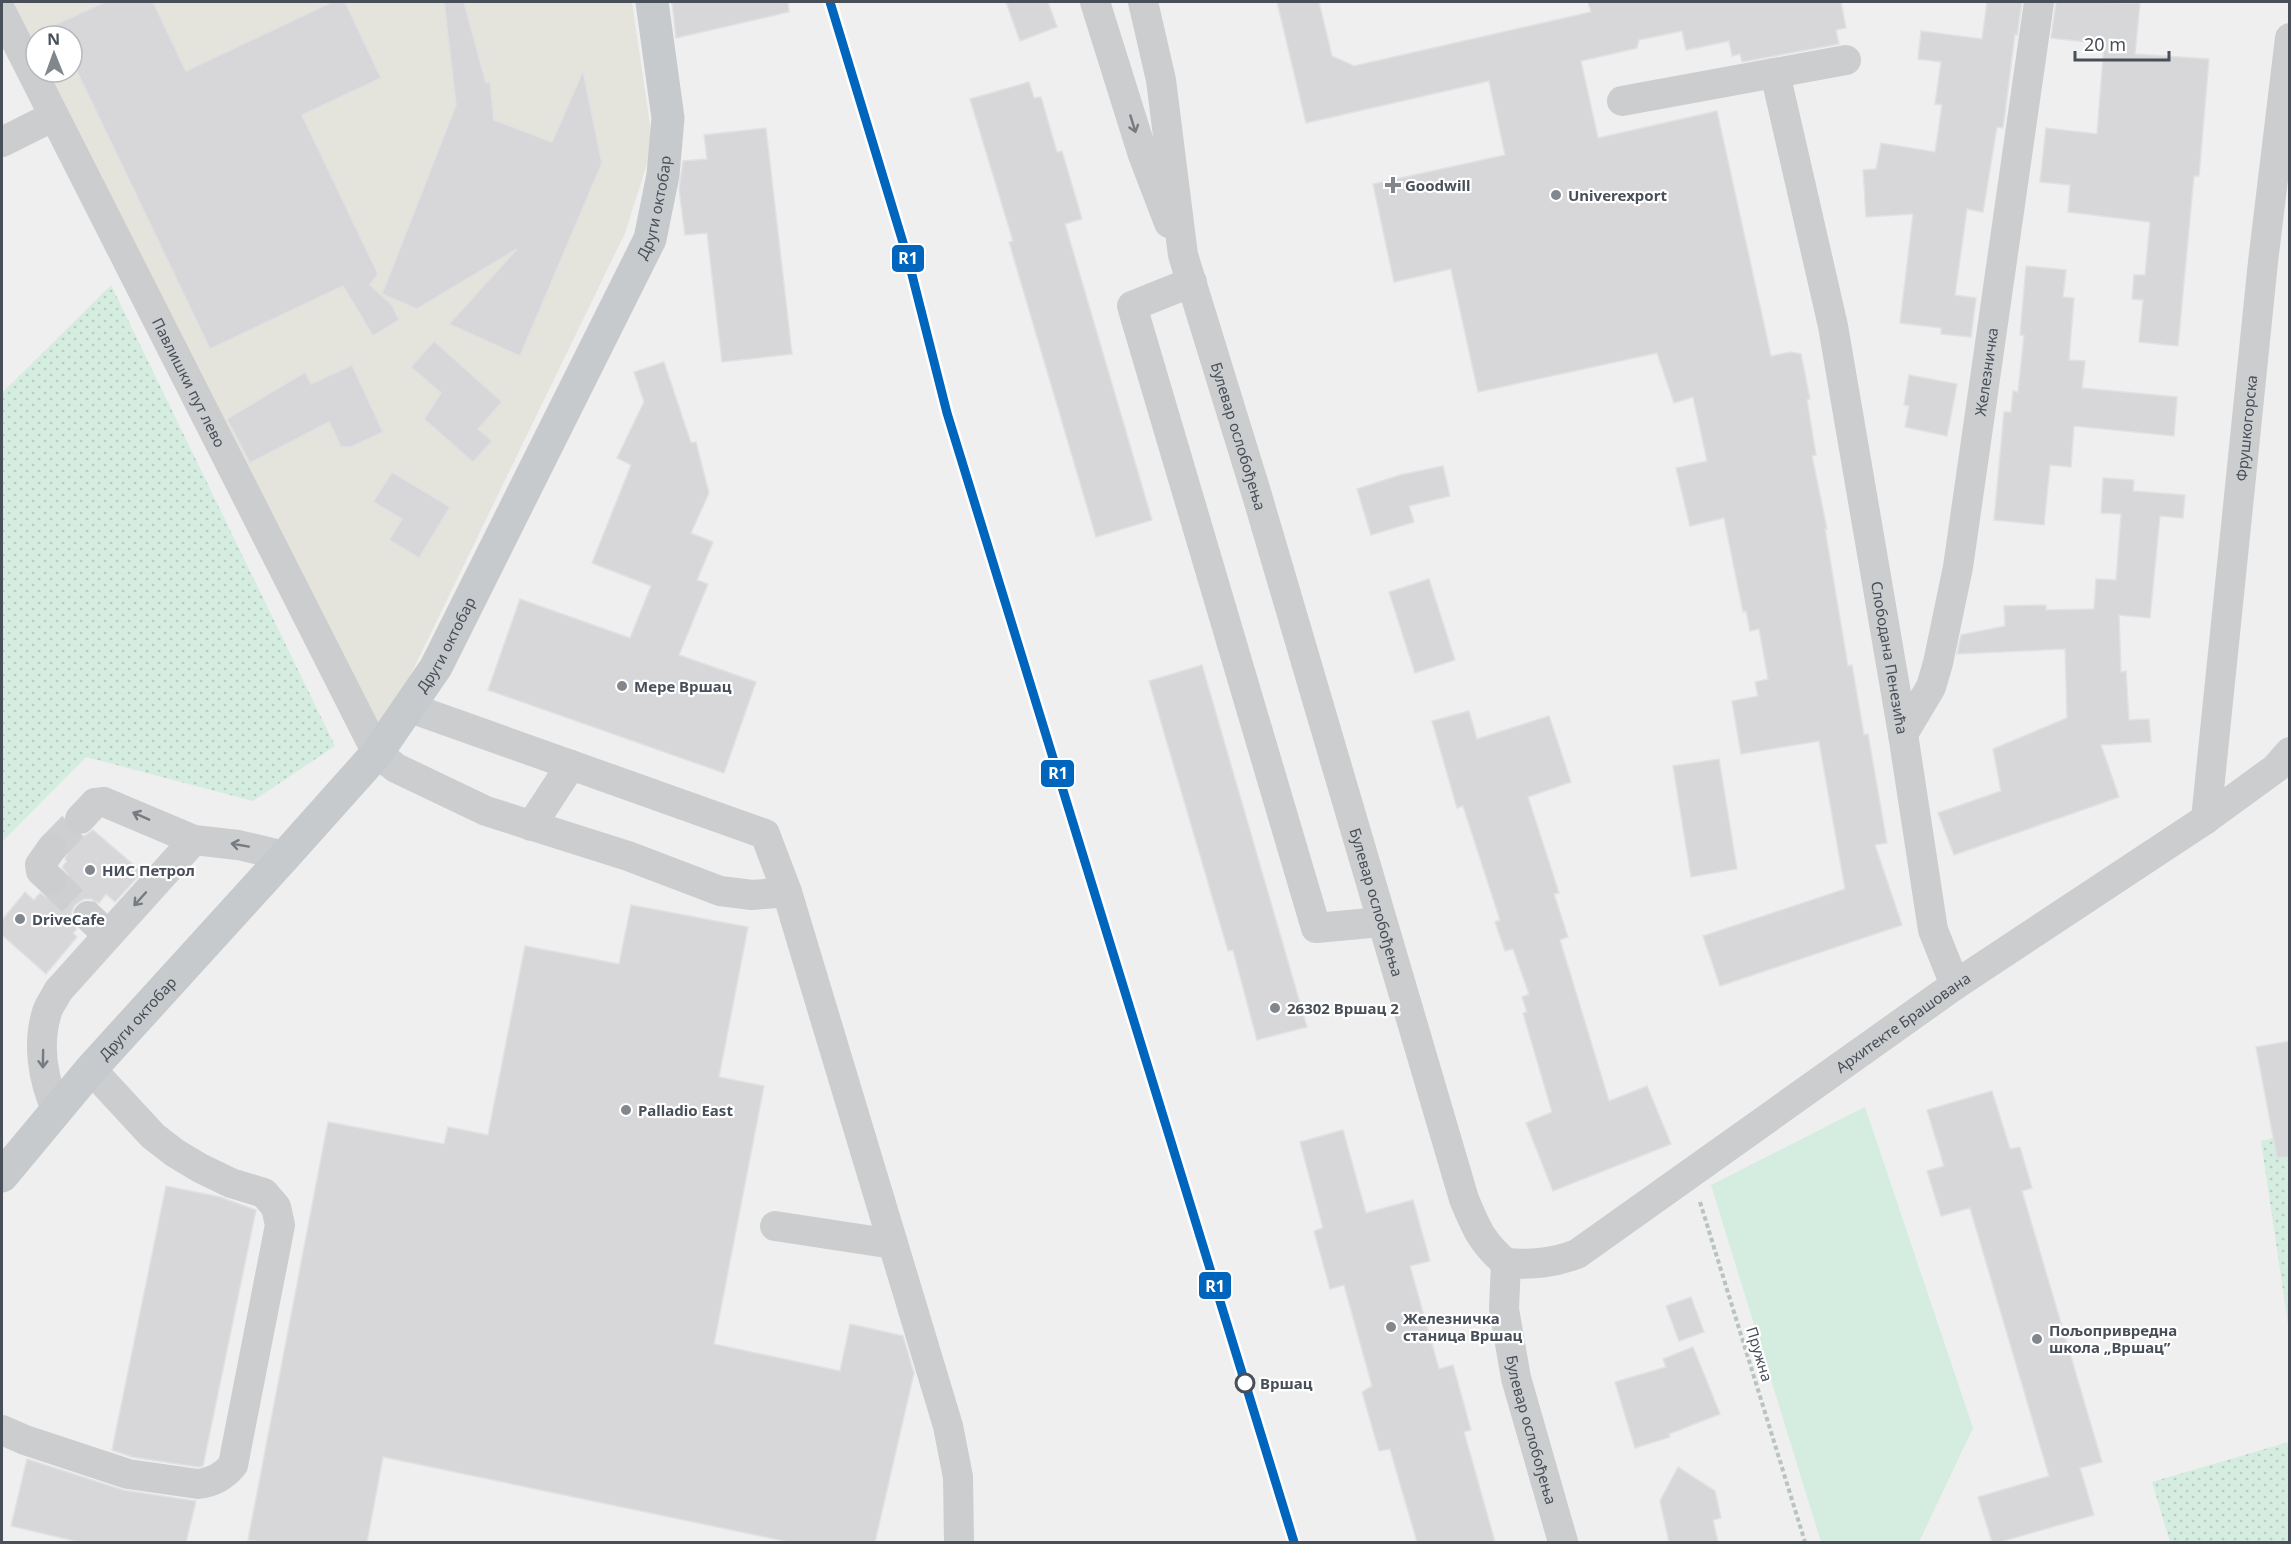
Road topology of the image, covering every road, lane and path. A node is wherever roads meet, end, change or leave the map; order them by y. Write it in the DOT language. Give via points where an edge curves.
graph roads {
  1 [pos="652,2"];
  2 [pos="1095,2"];
  3 [pos="2039,2"];
  4 [pos="1145,8"];
  5 [pos="2,13"];
  6 [pos="2289,38"];
  7 [pos="1112,57"];
  8 [pos="1846,60"];
  9 [pos="1775,73"];
  10 [pos="1622,101"];
  11 [pos="54,116"];
  12 [pos="1169,135"];
  13 [pos="2,142"];
  14 [pos="1188,268"];
  15 [pos="408,707"];
  16 [pos="1903,734"];
  17 [pos="2289,752"];
  18 [pos="377,753"];
  19 [pos="571,765"];
  20 [pos="80,819"];
  21 [pos="2206,819"];
  22 [pos="531,826"];
  23 [pos="194,840"];
  24 [pos="52,848"];
  25 [pos="285,856"];
  26 [pos="51,880"];
  27 [pos="787,892"];
  28 [pos="1381,922"];
  29 [pos="1955,985"];
  30 [pos="91,1069"];
  31 [pos="56,1109"];
  32 [pos="1691,1173"];
  33 [pos="2,1176"];
  34 [pos="775,1226"];
  35 [pos="893,1244"];
  36 [pos="1506,1263"];
  37 [pos="2,1430"];
  38 [pos="958,1542"];
  39 [pos="1563,1542"];
  40 [pos="1805,1542"];
  1 -- 15 [label="main road, Други октобар" via="668,118 663,176 650,239 435,667"];
  2 -- 7 [label="street, Булевар ослобођења"];
  3 -- 16 [label="street, Железничка" via="1958,567 1931,687"];
  4 -- 7 [label="street, Булевар ослобођења" via="1129,40 1119,45"];
  4 -- 12 [label="street, Булевар ослобођења"];
  5 -- 11 [label="street, Павлишки пут лево"];
  6 -- 21 [label="street, Фрушкогорска"];
  7 -- 12 [label="street, Булевар ослобођења"];
  7 -- 14 [label="street, Булевар ослобођења, one-way" via="1161,205"];
  8 -- 9 [label="street"];
  9 -- 10 [label="street"];
  9 -- 16 [label="street, Слободана Пенезића" via="1833,326"];
  11 -- 13 [label="street"];
  11 -- 18 [label="street, Павлишки пут лево"];
  12 -- 14 [label="street, Булевар ослобођења"];
  14 -- 28 [label="street, Булевар ослобођења"];
  14 -- 28 [label="street" via="1132,306 1138,328 1316,928"];
  15 -- 18 [label="main road, Други октобар"];
  15 -- 19 [label="street"];
  16 -- 29 [label="street, Слободана Пенезића" via="1933,930"];
  17 -- 21 [label="street, Архитекте Брашована" via="2276,768"];
  18 -- 22 [label="street" via="396,768 486,812"];
  18 -- 25 [label="main road, Други октобар"];
  19 -- 22 [label="street"];
  19 -- 27 [label="street" via="765,834"];
  23 -- 20 [label="street, one-way" via="104,802 95,803"];
  21 -- 29 [label="street, Архитекте Брашована"];
  22 -- 27 [label="street" via="628,856 720,891 752,895"];
  25 -- 23 [label="street, one-way" via="238,844"];
  23 -- 31 [label="street, one-way" via="98,925 47,1011 43,1070"];
  24 -- 26 [label="street" via="40,865"];
  25 -- 30 [label="main road, Други октобар"];
  27 -- 35 [label="street"];
  28 -- 36 [label="street, Булевар ослобођења" via="1464,1199 1489,1248"];
  29 -- 32 [label="street, Архитекте Брашована"];
  30 -- 31 [label="main road, Други октобар"];
  30 -- 37 [label="street" via="153,1136 200,1168 264,1193 276,1207 280,1224 233,1465 210,1483 128,1474"];
  31 -- 33 [label="main road, Други октобар"];
  32 -- 36 [label="street, Архитекте Брашована" via="1577,1254 1532,1265"];
  32 -- 40 [label="path, Пружна"];
  34 -- 35 [label="street"];
  35 -- 38 [label="street" via="948,1426 958,1477"];
  36 -- 39 [label="street, Булевар ослобођења" via="1504,1309 1511,1356"];
}
